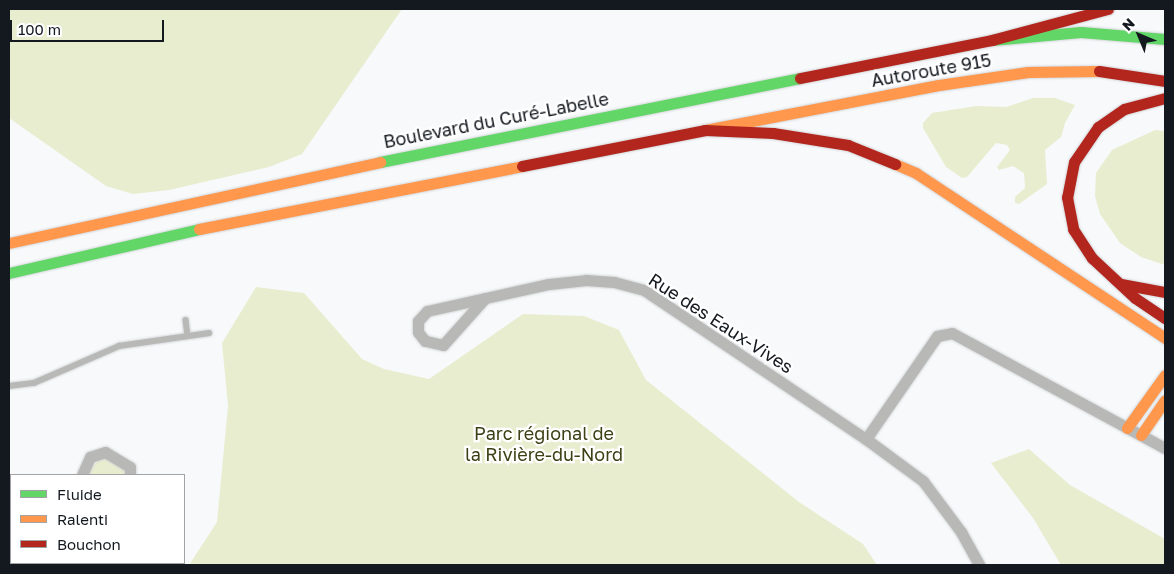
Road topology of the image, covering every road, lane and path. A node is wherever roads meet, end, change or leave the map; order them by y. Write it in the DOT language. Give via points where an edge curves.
graph roads {
  1 [pos="1108,9"];
  2 [pos="1095,10"];
  3 [pos="1165,39"];
  4 [pos="992,40"];
  5 [pos="1165,81"];
  6 [pos="1165,98"];
  7 [pos="705,130"];
  8 [pos="9,243"];
  9 [pos="9,273"];
  10 [pos="1119,283"];
  11 [pos="1165,292"];
  12 [pos="485,298"];
  13 [pos="1165,318"];
  14 [pos="186,320"];
  15 [pos="209,333"];
  16 [pos="188,336"];
  17 [pos="1165,338"];
  18 [pos="1165,374"];
  19 [pos="9,386"];
  20 [pos="1165,400"];
  21 [pos="1127,428"];
  22 [pos="1141,435"];
  23 [pos="866,439"];
  24 [pos="1165,448"];
  25 [pos="82,474"];
  26 [pos="130,474"];
  27 [pos="979,565"];
  1 -- 2 [label="main road"];
  2 -- 4 [label="main road"];
  3 -- 4 [label="main road, Autoroute 915" via="1081,32"];
  4 -- 8 [label="main road, Boulevard du Curé-Labelle" via="267,184"];
  5 -- 7 [label="main road, Autoroute 915" via="1098,71 1028,72 924,88"];
  6 -- 10 [label="main road" via="1133,105 1107,120 1084,144 1071,172 1067,197 1073,229 1092,258"];
  7 -- 9 [label="main road" via="195,230"];
  7 -- 17 [label="main road" via="817,138 890,160 949,192"];
  10 -- 11 [label="main road"];
  10 -- 13 [label="main road"];
  12 -- 12 [label="street, Rue des Eaux-Vives" via="427,311 418,321 418,332 425,341 443,345"];
  12 -- 23 [label="street, Rue des Eaux-Vives" via="549,284 586,280 644,290"];
  14 -- 16 [label="lane"];
  15 -- 16 [label="lane"];
  16 -- 19 [label="lane" via="119,346 34,383"];
  18 -- 21 [label="main road"];
  20 -- 22 [label="main road"];
  21 -- 22 [label="street"];
  21 -- 23 [label="street" via="952,333 937,336"];
  22 -- 24 [label="street"];
  23 -- 27 [label="street, Rue des Eaux-Vives" via="923,481 961,532"];
  25 -- 26 [label="street" via="90,457 105,452 130,467"];
}
